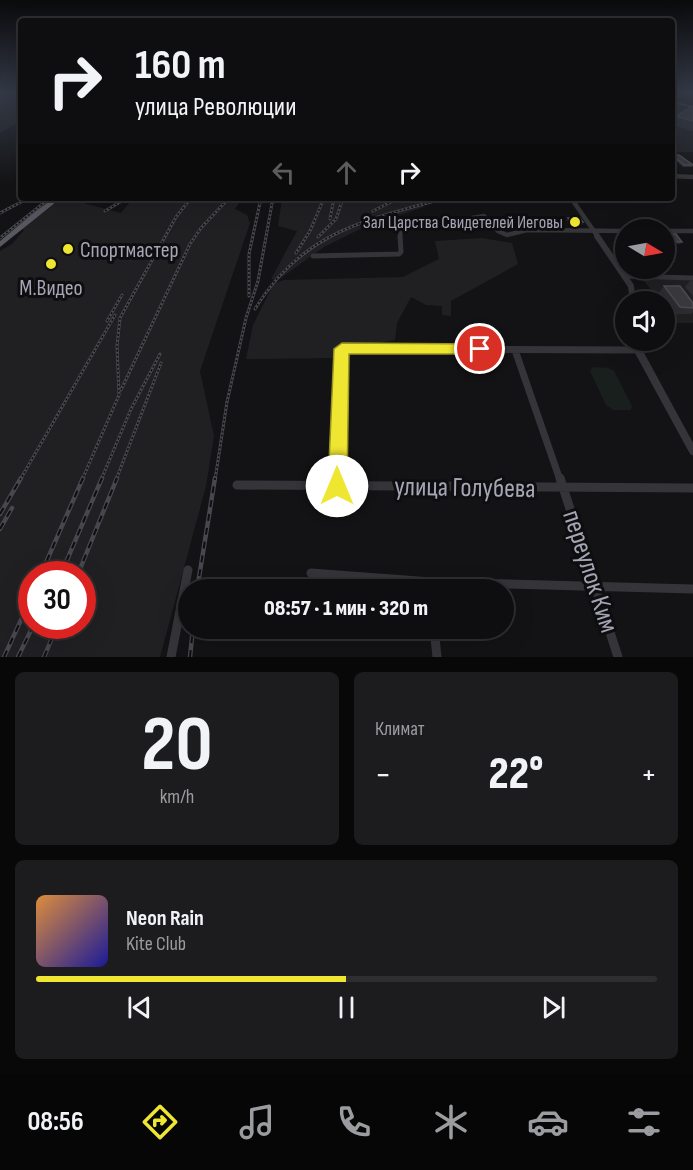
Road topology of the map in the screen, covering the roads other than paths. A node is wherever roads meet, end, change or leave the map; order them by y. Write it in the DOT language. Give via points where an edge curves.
graph roads {
  1 [pos="675,176"];
  2 [pos="693,177"];
  3 [pos="54,201"];
  4 [pos="573,201"];
  5 [pos="594,231"];
  6 [pos="615,231"];
  7 [pos="675,231"];
  8 [pos="693,231"];
  9 [pos="0,245"];
  10 [pos="313,256"];
  11 [pos="615,261"];
  12 [pos="675,277"];
  13 [pos="693,278"];
  14 [pos="515,350"];
  15 [pos="615,350"];
  16 [pos="636,351"];
  17 [pos="693,451"];
  18 [pos="237,485"];
  19 [pos="337,486"];
  20 [pos="563,488"];
  21 [pos="693,488"];
  22 [pos="188,570"];
  23 [pos="311,573"];
  24 [pos="366,579"];
  25 [pos="514,587"];
  26 [pos="596,587"];
  27 [pos="693,589"];
  28 [pos="435,639"];
  29 [pos="171,657"];
  30 [pos="437,657"];
  31 [pos="618,657"];
  1 -- 2 [label="street"];
  3 -- 9 [label="highway"];
  4 -- 5 [label="street"];
  5 -- 6 [label="street"];
  5 -- 10 [label="street" via="527,230 505,234 496,231 484,216 404,227 400,230 399,255"];
  5 -- 11 [label="street"];
  7 -- 8 [label="street"];
  12 -- 13 [label="street"];
  14 -- 15 [label="street"];
  14 -- 19 [label="street" via="342,349"];
  14 -- 20 [label="street, переулок Ким"];
  16 -- 17 [label="street"];
  18 -- 19 [label="street, улица Голубева"];
  19 -- 20 [label="street, улица Голубева"];
  20 -- 21 [label="street, улица Голубева"];
  20 -- 26 [label="street, переулок Ким"];
  22 -- 29 [label="street"];
  23 -- 24 [label="street"];
  25 -- 26 [label="street"];
  26 -- 27 [label="street"];
  26 -- 31 [label="street, переулок Ким"];
  28 -- 30 [label="street"];
}
